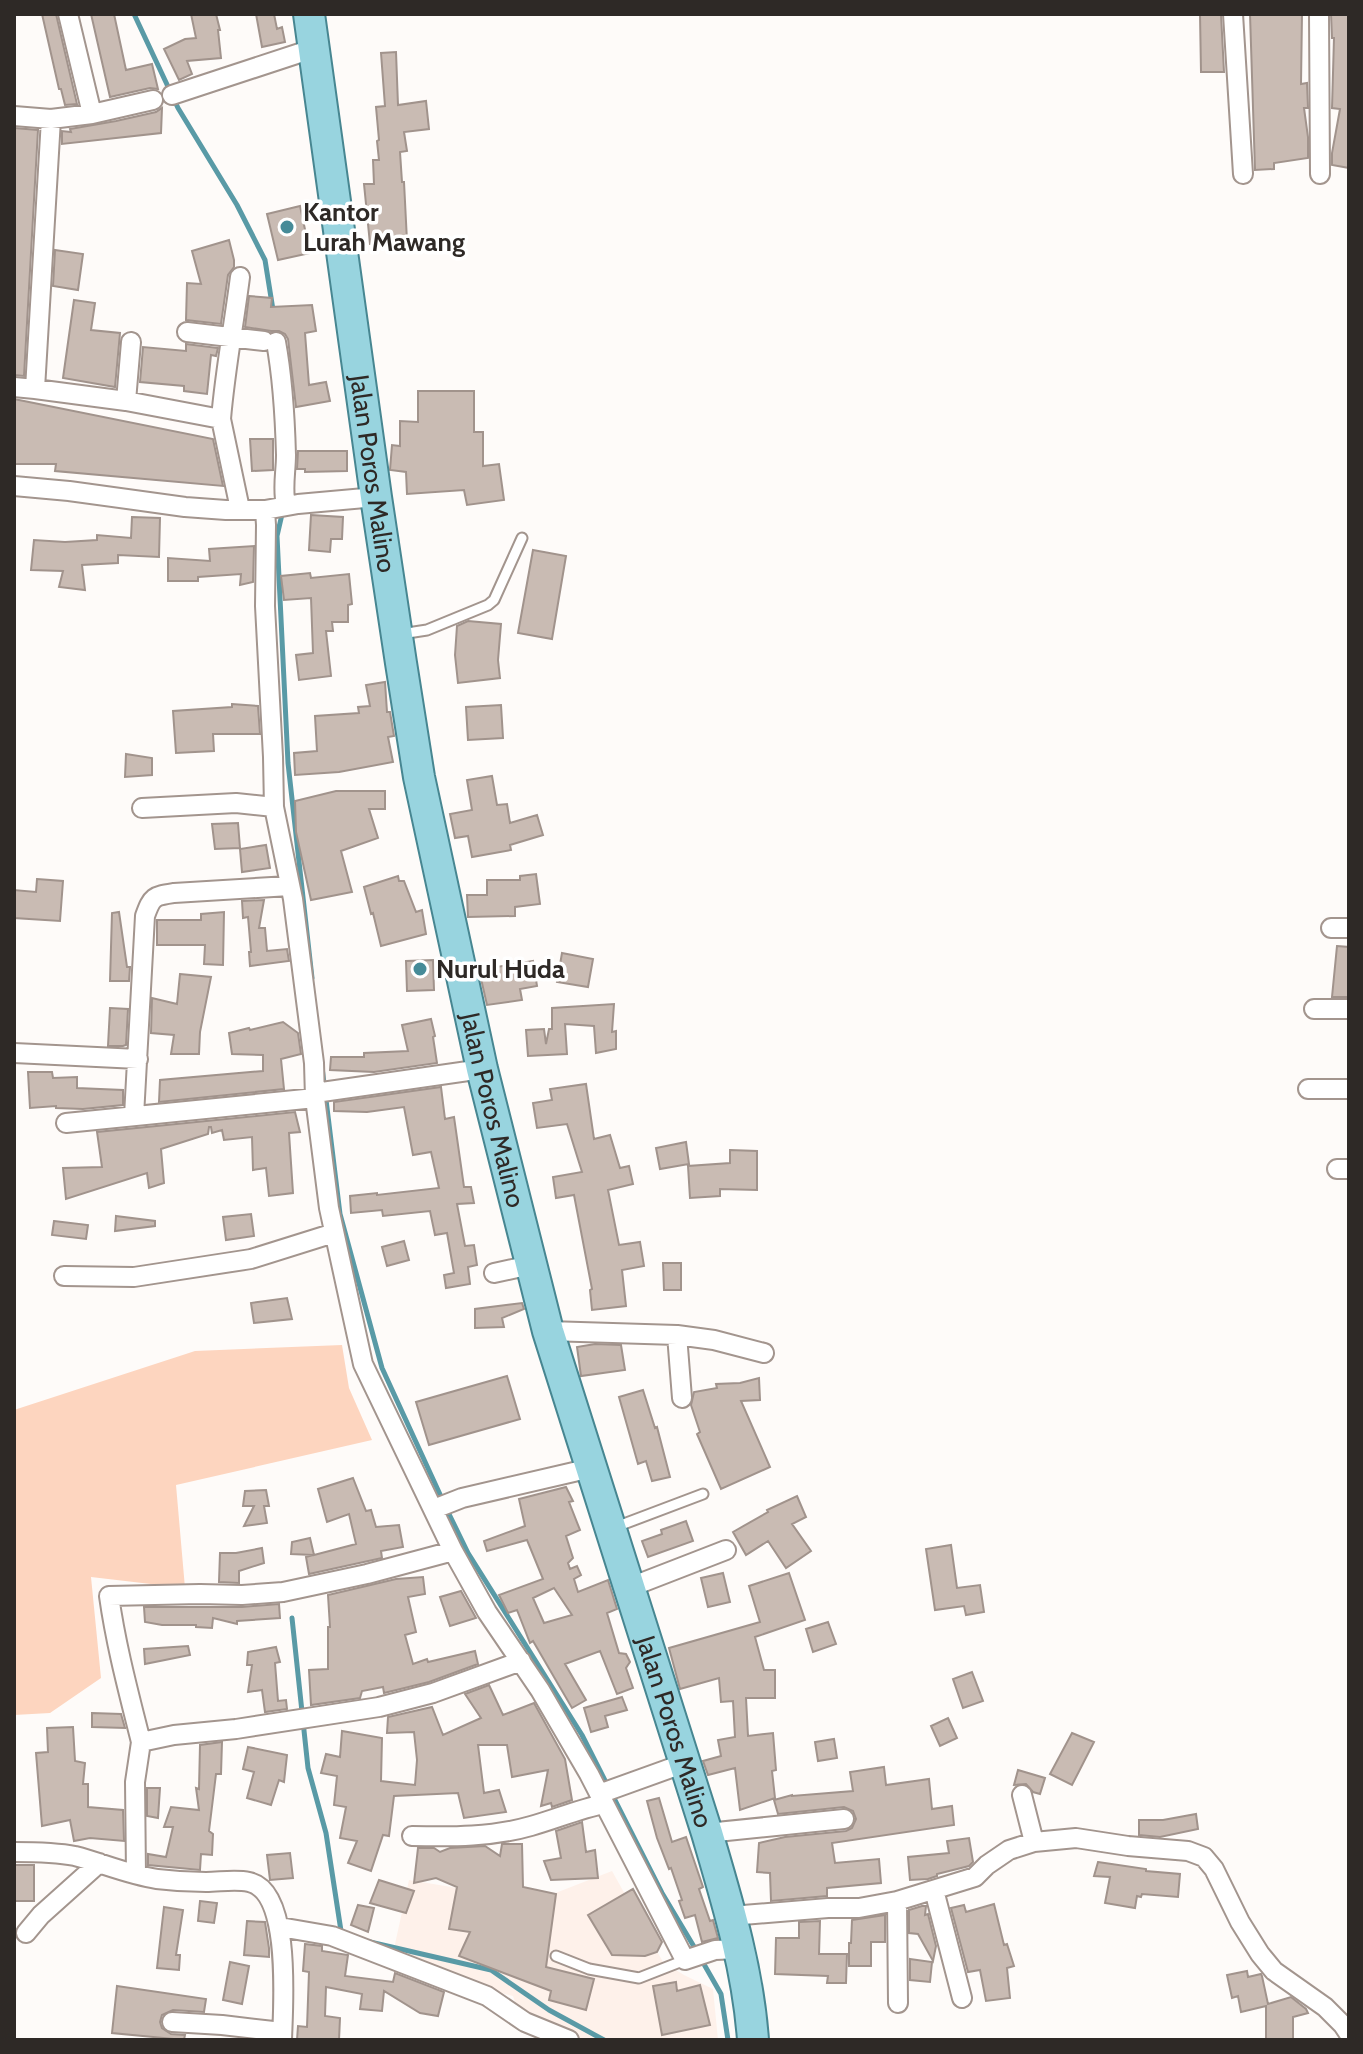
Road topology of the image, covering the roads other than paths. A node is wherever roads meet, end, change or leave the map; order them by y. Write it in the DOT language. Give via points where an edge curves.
graph roads {
  1 [pos="68,14"];
  2 [pos="309,14"];
  3 [pos="1233,14"];
  4 [pos="1319,14"];
  5 [pos="315,48"];
  6 [pos="172,95"];
  7 [pos="153,100"];
  8 [pos="92,114"];
  9 [pos="14,116"];
  10 [pos="51,119"];
  11 [pos="1243,174"];
  12 [pos="1320,174"];
  13 [pos="240,277"];
  14 [pos="187,332"];
  15 [pos="232,338"];
  16 [pos="131,342"];
  17 [pos="14,387"];
  18 [pos="35,389"];
  19 [pos="126,401"];
  20 [pos="221,419"];
  21 [pos="14,486"];
  22 [pos="376,497"];
  23 [pos="277,507"];
  24 [pos="240,509"];
  25 [pos="522,538"];
  26 [pos="398,635"];
  27 [pos="274,807"];
  28 [pos="142,808"];
  29 [pos="289,886"];
  30 [pos="1314,1009"];
  31 [pos="1349,1009"];
  32 [pos="14,1053"];
  33 [pos="138,1059"];
  34 [pos="482,1069"];
  35 [pos="1308,1089"];
  36 [pos="1349,1089"];
  37 [pos="315,1095"];
  38 [pos="134,1116"];
  39 [pos="66,1123"];
  40 [pos="334,1233"];
  41 [pos="531,1265"];
  42 [pos="494,1273"];
  43 [pos="64,1276"];
  44 [pos="548,1331"];
  45 [pos="677,1335"];
  46 [pos="764,1353"];
  47 [pos="682,1398"];
  48 [pos="591,1468"];
  49 [pos="703,1494"];
  50 [pos="438,1507"];
  51 [pos="610,1529"];
  52 [pos="726,1550"];
  53 [pos="453,1551"];
  54 [pos="628,1588"];
  55 [pos="521,1661"];
  56 [pos="141,1742"];
  57 [pos="685,1763"];
  58 [pos="1022,1795"];
  59 [pos="602,1799"];
  60 [pos="844,1819"];
  61 [pos="707,1833"];
  62 [pos="412,1836"];
  63 [pos="1034,1842"];
  64 [pos="14,1852"];
  65 [pos="99,1863"];
  66 [pos="136,1874"];
  67 [pos="934,1890"];
  68 [pos="897,1901"];
  69 [pos="731,1916"];
  70 [pos="280,1927"];
  71 [pos="26,1933"];
  72 [pos="727,1950"];
  73 [pos="556,1956"];
  74 [pos="688,1959"];
  75 [pos="962,1998"];
  76 [pos="898,2003"];
  77 [pos="172,2022"];
  78 [pos="1349,2034"];
  79 [pos="282,2036"];
  80 [pos="569,2040"];
  81 [pos="753,2040"];
  1 -- 8 [label="street"];
  2 -- 5 [label="main road, Jalan Poros Malino"];
  3 -- 11 [label="street"];
  4 -- 12 [label="street"];
  5 -- 6 [label="street"];
  5 -- 22 [label="main road, Jalan Poros Malino"];
  7 -- 8 [label="street"];
  8 -- 10 [label="street"];
  9 -- 10 [label="street"];
  10 -- 18 [label="street"];
  13 -- 15 [label="street"];
  14 -- 15 [label="street"];
  15 -- 20 [label="street"];
  15 -- 23 [label="street" via="270,342 282,385 286,458 284,495"];
  16 -- 19 [label="street"];
  17 -- 18 [label="street"];
  18 -- 19 [label="street"];
  19 -- 20 [label="street"];
  20 -- 24 [label="street"];
  21 -- 24 [label="street"];
  22 -- 23 [label="street"];
  22 -- 26 [label="main road, Jalan Poros Malino"];
  23 -- 24 [label="street"];
  23 -- 27 [label="street" via="266,525 265,606"];
  25 -- 26 [label="lane" via="488,605 427,630"];
  26 -- 34 [label="main road, Jalan Poros Malino" via="419,777"];
  27 -- 28 [label="street" via="236,803"];
  27 -- 29 [label="street"];
  29 -- 33 [label="street" via="174,893 150,902"];
  29 -- 37 [label="street"];
  30 -- 31 [label="street"];
  32 -- 33 [label="street"];
  33 -- 38 [label="street"];
  34 -- 37 [label="street"];
  34 -- 41 [label="main road, Jalan Poros Malino"];
  35 -- 36 [label="street"];
  37 -- 38 [label="street"];
  37 -- 40 [label="street"];
  38 -- 39 [label="street"];
  40 -- 43 [label="street" via="251,1259 134,1277"];
  40 -- 50 [label="street" via="363,1364"];
  41 -- 42 [label="street"];
  41 -- 44 [label="main road, Jalan Poros Malino"];
  44 -- 45 [label="street"];
  44 -- 48 [label="main road, Jalan Poros Malino"];
  45 -- 46 [label="street"];
  45 -- 47 [label="street"];
  48 -- 50 [label="street"];
  48 -- 51 [label="main road, Jalan Poros Malino"];
  49 -- 51 [label="lane"];
  50 -- 53 [label="street"];
  51 -- 54 [label="main road, Jalan Poros Malino"];
  52 -- 54 [label="street"];
  53 -- 55 [label="street"];
  53 -- 56 [label="street" via="283,1592 109,1596"];
  54 -- 57 [label="main road, Jalan Poros Malino"];
  55 -- 56 [label="street" via="379,1707"];
  55 -- 59 [label="street"];
  56 -- 66 [label="street" via="135,1782"];
  57 -- 59 [label="street"];
  57 -- 61 [label="main road, Jalan Poros Malino"];
  58 -- 63 [label="street"];
  59 -- 62 [label="street" via="529,1826 487,1834"];
  59 -- 74 [label="street"];
  60 -- 61 [label="street"];
  61 -- 69 [label="main road, Jalan Poros Malino"];
  63 -- 67 [label="street" via="1009,1850 975,1877"];
  63 -- 78 [label="street" via="1076,1838 1204,1857 1260,1954 1274,1971 1325,2007"];
  64 -- 65 [label="street"];
  65 -- 66 [label="street"];
  65 -- 71 [label="street"];
  66 -- 70 [label="street" via="258,1884"];
  67 -- 68 [label="street"];
  67 -- 75 [label="street"];
  68 -- 69 [label="street"];
  68 -- 76 [label="street"];
  69 -- 72 [label="main road, Jalan Poros Malino"];
  70 -- 79 [label="street"];
  70 -- 80 [label="street" via="332,1936 487,1996 525,2022"];
  72 -- 74 [label="street"];
  72 -- 81 [label="main road, Jalan Poros Malino" via="750,2004"];
  73 -- 74 [label="lane" via="589,1969 639,1978"];
  77 -- 79 [label="street"];
}
